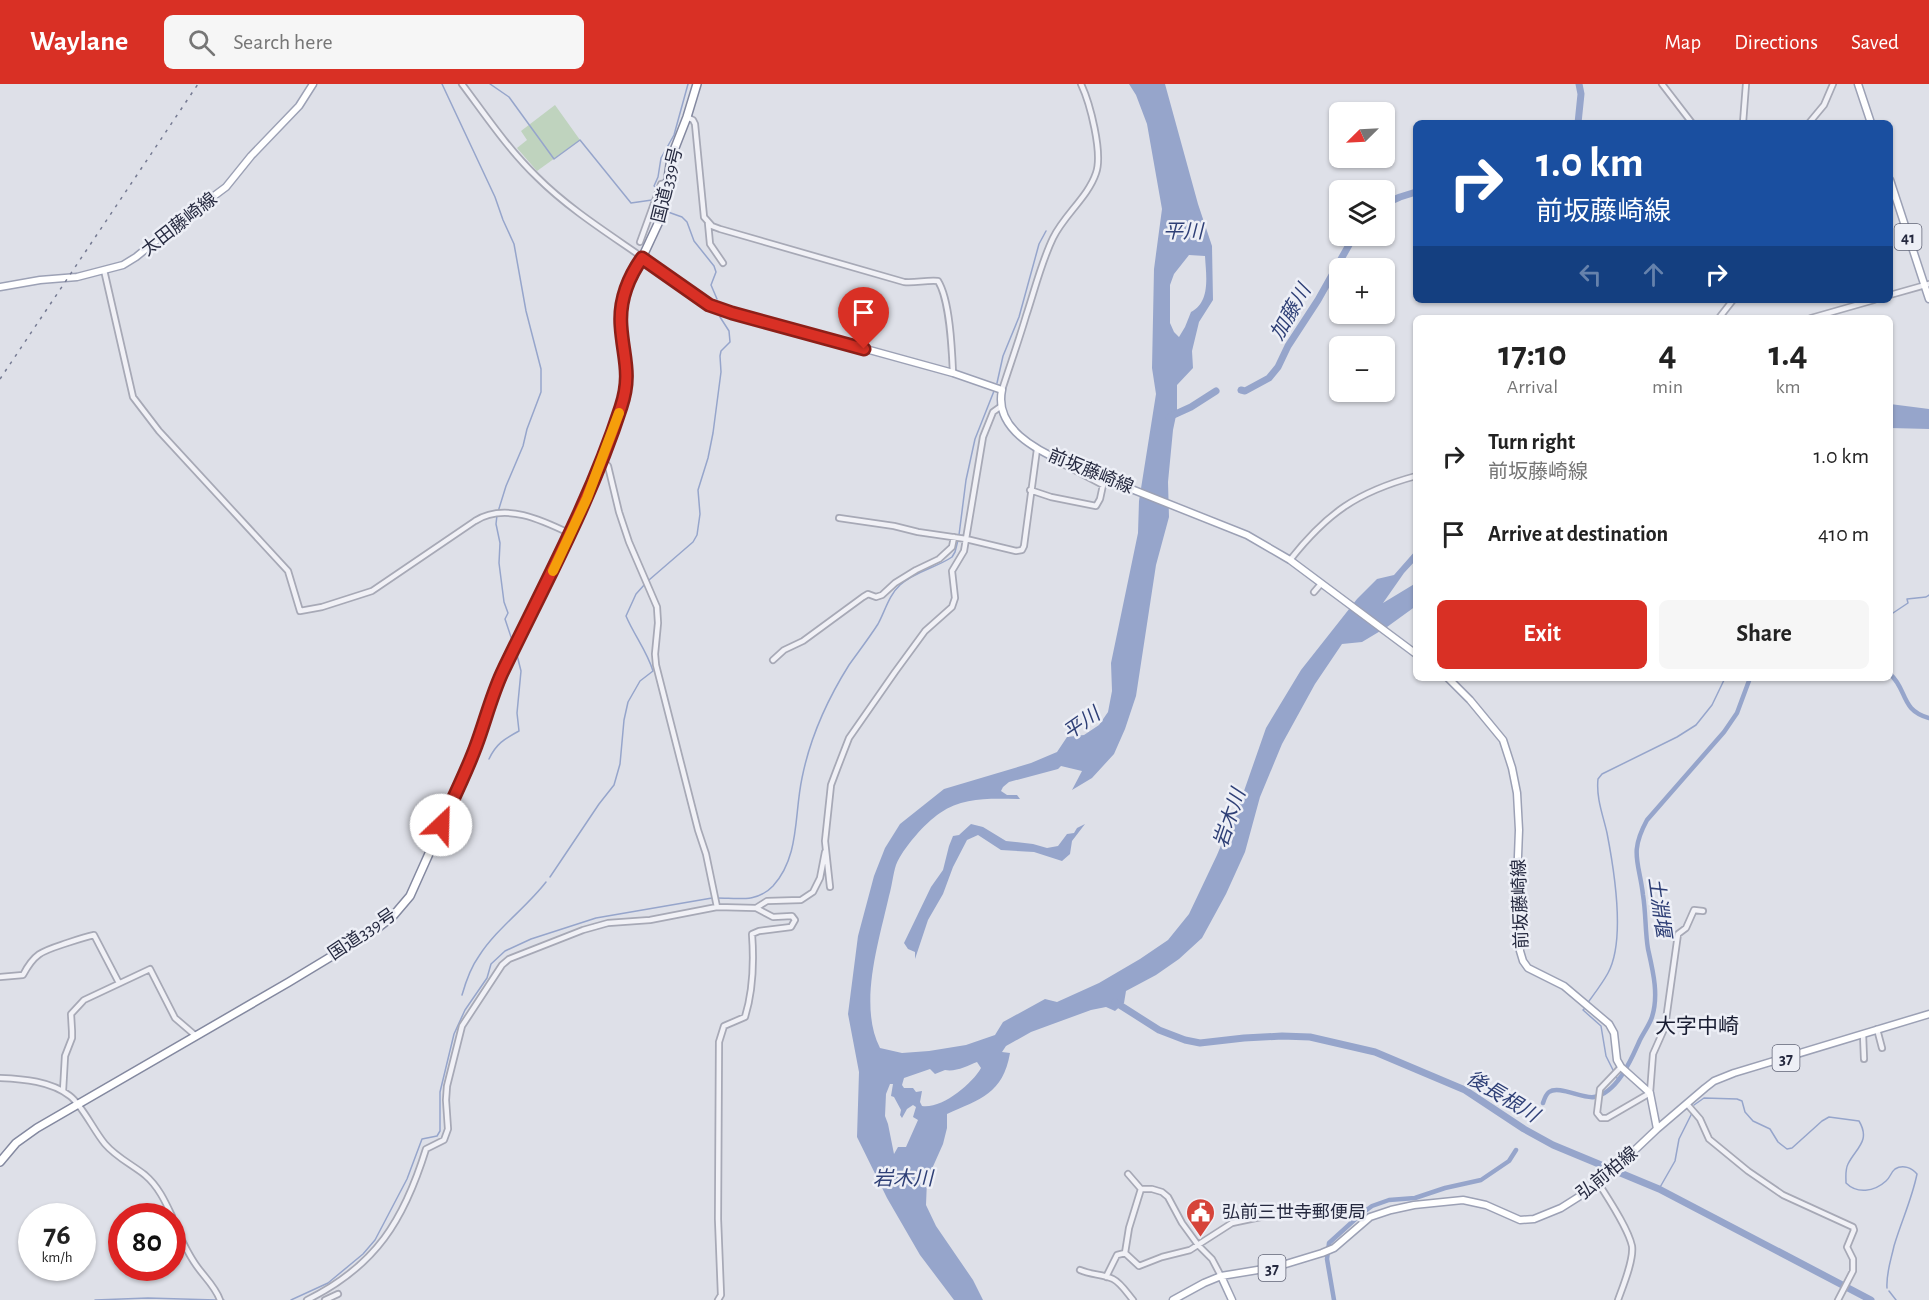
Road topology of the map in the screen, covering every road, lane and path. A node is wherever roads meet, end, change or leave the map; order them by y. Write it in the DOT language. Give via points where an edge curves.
graph roads {
  1 [pos="313,84"];
  2 [pos="462,84"];
  3 [pos="697,84"];
  4 [pos="1081,84"];
  5 [pos="1662,84"];
  6 [pos="1746,84"];
  7 [pos="1833,84"];
  8 [pos="1858,84"];
  9 [pos="687,117"];
  10 [pos="1690,120"];
  11 [pos="1743,120"];
  12 [pos="1812,120"];
  13 [pos="1870,120"];
  14 [pos="667,183"];
  15 [pos="1893,189"];
  16 [pos="708,223"];
  17 [pos="640,242"];
  18 [pos="642,258"];
  19 [pos="723,264"];
  20 [pos="104,270"];
  21 [pos="1927,285"];
  22 [pos="0,287"];
  23 [pos="1893,294"];
  24 [pos="1928,297"];
  25 [pos="1731,303"];
  26 [pos="1864,303"];
  27 [pos="1721,315"];
  28 [pos="1822,315"];
  29 [pos="953,374"];
  30 [pos="1002,390"];
  31 [pos="1000,407"];
  32 [pos="1037,449"];
  33 [pos="602,459"];
  34 [pos="1062,461"];
  35 [pos="1413,477"];
  36 [pos="1030,490"];
  37 [pos="839,518"];
  38 [pos="570,534"];
  39 [pos="960,538"];
  40 [pos="1290,560"];
  41 [pos="1320,585"];
  42 [pos="1314,592"];
  43 [pos="1413,652"];
  44 [pos="773,660"];
  45 [pos="1451,681"];
  46 [pos="825,852"];
  47 [pos="830,887"];
  48 [pos="717,907"];
  49 [pos="756,909"];
  50 [pos="1702,911"];
  51 [pos="0,977"];
  52 [pos="119,983"];
  53 [pos="1929,1014"];
  54 [pos="1877,1029"];
  55 [pos="1863,1034"];
  56 [pos="195,1036"];
  57 [pos="1882,1048"];
  58 [pos="1864,1059"];
  59 [pos="1624,1070"];
  60 [pos="0,1078"];
  61 [pos="63,1091"];
  62 [pos="1650,1094"];
  63 [pos="78,1104"];
  64 [pos="1687,1104"];
  65 [pos="1657,1129"];
  66 [pos="0,1162"];
  67 [pos="1128,1174"];
  68 [pos="1600,1183"];
  69 [pos="1141,1190"];
  70 [pos="164,1203"];
  71 [pos="1284,1212"];
  72 [pos="1198,1245"];
  73 [pos="186,1246"];
  74 [pos="1125,1253"];
  75 [pos="1080,1270"];
  76 [pos="1221,1276"];
  77 [pos="1106,1277"];
  78 [pos="338,1294"];
  79 [pos="220,1300"];
  80 [pos="307,1300"];
  81 [pos="325,1300"];
  82 [pos="718,1300"];
  83 [pos="1132,1300"];
  84 [pos="1173,1300"];
  85 [pos="1232,1300"];
  86 [pos="1618,1300"];
  87 [pos="1838,1300"];
  1 -- 20 [label="main road, 太田藤崎線" via="299,106 226,187 136,257"];
  2 -- 18 [label="street" via="536,176"];
  3 -- 9 [label="highway, 国道339号"];
  4 -- 30 [label="street" via="1094,127 1096,173 1054,235"];
  5 -- 10 [label="street"];
  6 -- 11 [label="street"];
  7 -- 12 [label="street" via="1824,105"];
  8 -- 13 [label="main road"];
  9 -- 14 [label="highway, 国道339号" via="671,158"];
  9 -- 16 [label="street" via="695,124 704,218"];
  14 -- 17 [label="street" via="661,184"];
  14 -- 18 [label="highway, 国道339号" via="663,213"];
  15 -- 21 [label="main road, 41"];
  16 -- 19 [label="street" via="710,244"];
  16 -- 29 [label="street" via="720,230 904,282 938,281 949,321"];
  18 -- 29 [label="main road" via="709,305"];
  18 -- 33 [label="highway, 国道339号" via="628,282 621,308 626,388"];
  20 -- 22 [label="main road, 太田藤崎線"];
  20 -- 38 [label="street" via="134,397 159,431 288,571 300,611 372,591 490,513 546,522"];
  21 -- 23 [label="street"];
  21 -- 24 [label="main road, 41"];
  25 -- 27 [label="street"];
  26 -- 28 [label="street"];
  29 -- 30 [label="main road"];
  30 -- 31 [label="main road"];
  31 -- 32 [label="main road, 前坂藤崎線" via="1011,427"];
  31 -- 39 [label="street" via="993,412 983,437"];
  32 -- 34 [label="main road, 前坂藤崎線"];
  32 -- 36 [label="street"];
  33 -- 38 [label="highway, 国道339号"];
  33 -- 48 [label="street" via="608,466 629,542 657,608 656,665"];
  34 -- 36 [label="street" via="1103,485 1096,506"];
  34 -- 40 [label="main road, 前坂藤崎線" via="1247,535"];
  35 -- 40 [label="street" via="1374,490 1339,510 1319,526"];
  36 -- 39 [label="street" via="1022,550"];
  37 -- 39 [label="street"];
  38 -- 56 [label="highway, 国道339号" via="501,676 466,771 406,902 375,930"];
  39 -- 44 [label="street" via="939,559 915,570 882,596 863,597"];
  39 -- 46 [label="street" via="964,551 952,571 952,607 925,631 849,738 831,785"];
  40 -- 41 [label="main road, 前坂藤崎線"];
  41 -- 42 [label="street"];
  41 -- 43 [label="main road, 前坂藤崎線"];
  45 -- 59 [label="main road, 前坂藤崎線" via="1503,740 1512,768 1520,830 1517,882 1523,961 1531,970 1564,986 1609,1024 1617,1059"];
  46 -- 47 [label="street"];
  46 -- 49 [label="street" via="813,892 801,900 767,901"];
  48 -- 49 [label="street"];
  48 -- 80 [label="street" via="600,926 508,959 462,1026 447,1086 448,1130 444,1140 426,1149 400,1214 371,1255 337,1283"];
  49 -- 82 [label="street" via="773,917 792,916 795,920 791,927 752,934 748,1007 744,1017 724,1026 719,1042"];
  50 -- 62 [label="street" via="1694,910 1686,928 1678,934 1665,1027 1653,1054"];
  51 -- 52 [label="street" via="23,975 40,952 94,935"];
  52 -- 56 [label="street" via="150,969 175,1018"];
  52 -- 61 [label="street" via="84,1000 71,1014 72,1038 65,1056"];
  53 -- 54 [label="main road, 弘前柏線 / 37"];
  54 -- 55 [label="main road, 弘前柏線 / 37"];
  54 -- 57 [label="street"];
  55 -- 58 [label="street"];
  55 -- 64 [label="main road, 弘前柏線 / 37" via="1722,1077"];
  56 -- 63 [label="highway, 国道339号"];
  59 -- 62 [label="main road"];
  59 -- 62 [label="street" via="1599,1091 1599,1116 1604,1119"];
  60 -- 61 [label="street" via="30,1080"];
  61 -- 63 [label="street"];
  62 -- 65 [label="main road"];
  63 -- 66 [label="highway, 国道339号" via="26,1135"];
  63 -- 70 [label="street" via="106,1145 143,1173"];
  64 -- 65 [label="main road, 弘前柏線 / 37"];
  64 -- 87 [label="street" via="1700,1119 1709,1139 1748,1171 1783,1195 1853,1227 1847,1247 1852,1259 1851,1274"];
  65 -- 68 [label="main road, 弘前柏線 / 37"];
  67 -- 69 [label="street"];
  68 -- 76 [label="main road, 弘前柏線 / 37" via="1561,1208 1527,1220 1463,1200 1391,1210 1370,1217 1334,1248 1322,1253 1276,1267"];
  68 -- 86 [label="street" via="1632,1246"];
  69 -- 72 [label="street" via="1152,1189 1168,1197"];
  69 -- 74 [label="street"];
  71 -- 72 [label="street" via="1232,1223"];
  72 -- 74 [label="street" via="1182,1254 1139,1266"];
  72 -- 76 [label="street"];
  73 -- 79 [label="street"];
  74 -- 77 [label="street" via="1117,1255"];
  75 -- 77 [label="street"];
  76 -- 84 [label="main road, 弘前柏線 / 37"];
  76 -- 85 [label="main road"];
  77 -- 83 [label="street" via="1122,1287"];
  78 -- 81 [label="street"];
}
